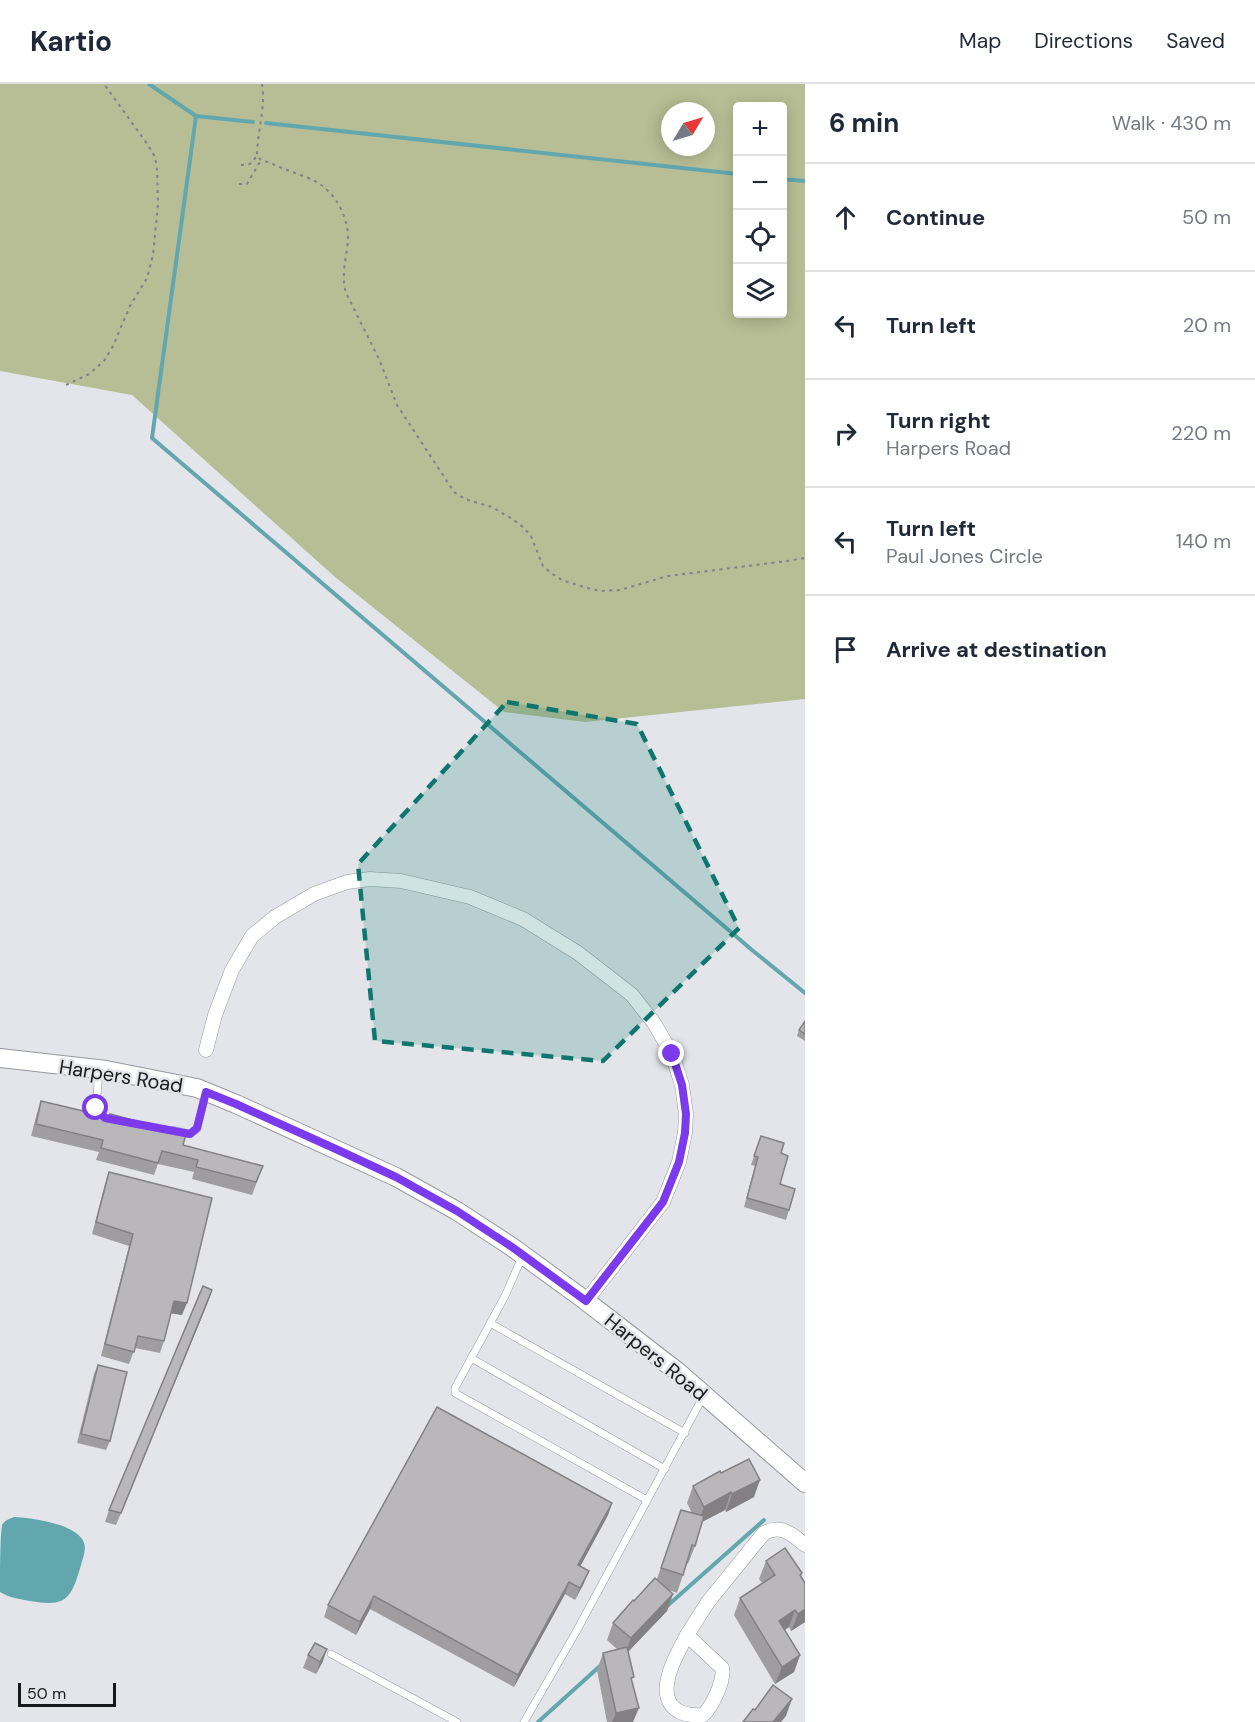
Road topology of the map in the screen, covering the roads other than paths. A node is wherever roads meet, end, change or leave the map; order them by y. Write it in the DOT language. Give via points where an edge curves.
graph roads {
  1 [pos="206,1050"];
  2 [pos="0,1058"];
  3 [pos="99,1070"];
  4 [pos="206,1092"];
  5 [pos="116,1120"];
  6 [pos="169,1130"];
  7 [pos="523,1255"];
  8 [pos="586,1301"];
  9 [pos="490,1323"];
  10 [pos="471,1359"];
  11 [pos="704,1395"];
  12 [pos="685,1433"];
  13 [pos="665,1469"];
  14 [pos="805,1483"];
  15 [pos="647,1500"];
  16 [pos="805,1545"];
  17 [pos="687,1635"];
  18 [pos="331,1654"];
  19 [pos="457,1722"];
  20 [pos="524,1722"];
  1 -- 8 [label="street" via="232,970 252,936 314,894 347,882 401,881 470,897 523,919 579,954 632,995 654,1023 672,1054 686,1114 679,1162 663,1202"];
  2 -- 3 [label="street, Harpers Road"];
  3 -- 4 [label="street, Harpers Road"];
  3 -- 5 [label="lane" via="96,1108 105,1118"];
  4 -- 6 [label="lane" via="197,1128 190,1134"];
  4 -- 7 [label="street, Harpers Road" via="396,1177"];
  7 -- 8 [label="street, Harpers Road"];
  7 -- 9 [label="lane"];
  8 -- 11 [label="street, Harpers Road"];
  9 -- 10 [label="lane"];
  9 -- 12 [label="lane"];
  10 -- 13 [label="lane"];
  10 -- 15 [label="lane" via="455,1393"];
  11 -- 12 [label="lane"];
  11 -- 14 [label="street, Harpers Road"];
  12 -- 13 [label="lane"];
  13 -- 15 [label="lane"];
  15 -- 20 [label="lane"];
  16 -- 17 [label="street" via="781,1529 764,1533 708,1602"];
  17 -- 17 [label="street" via="722,1668 722,1680 703,1715 676,1710 666,1695 665,1686"];
  18 -- 19 [label="lane"];
}
